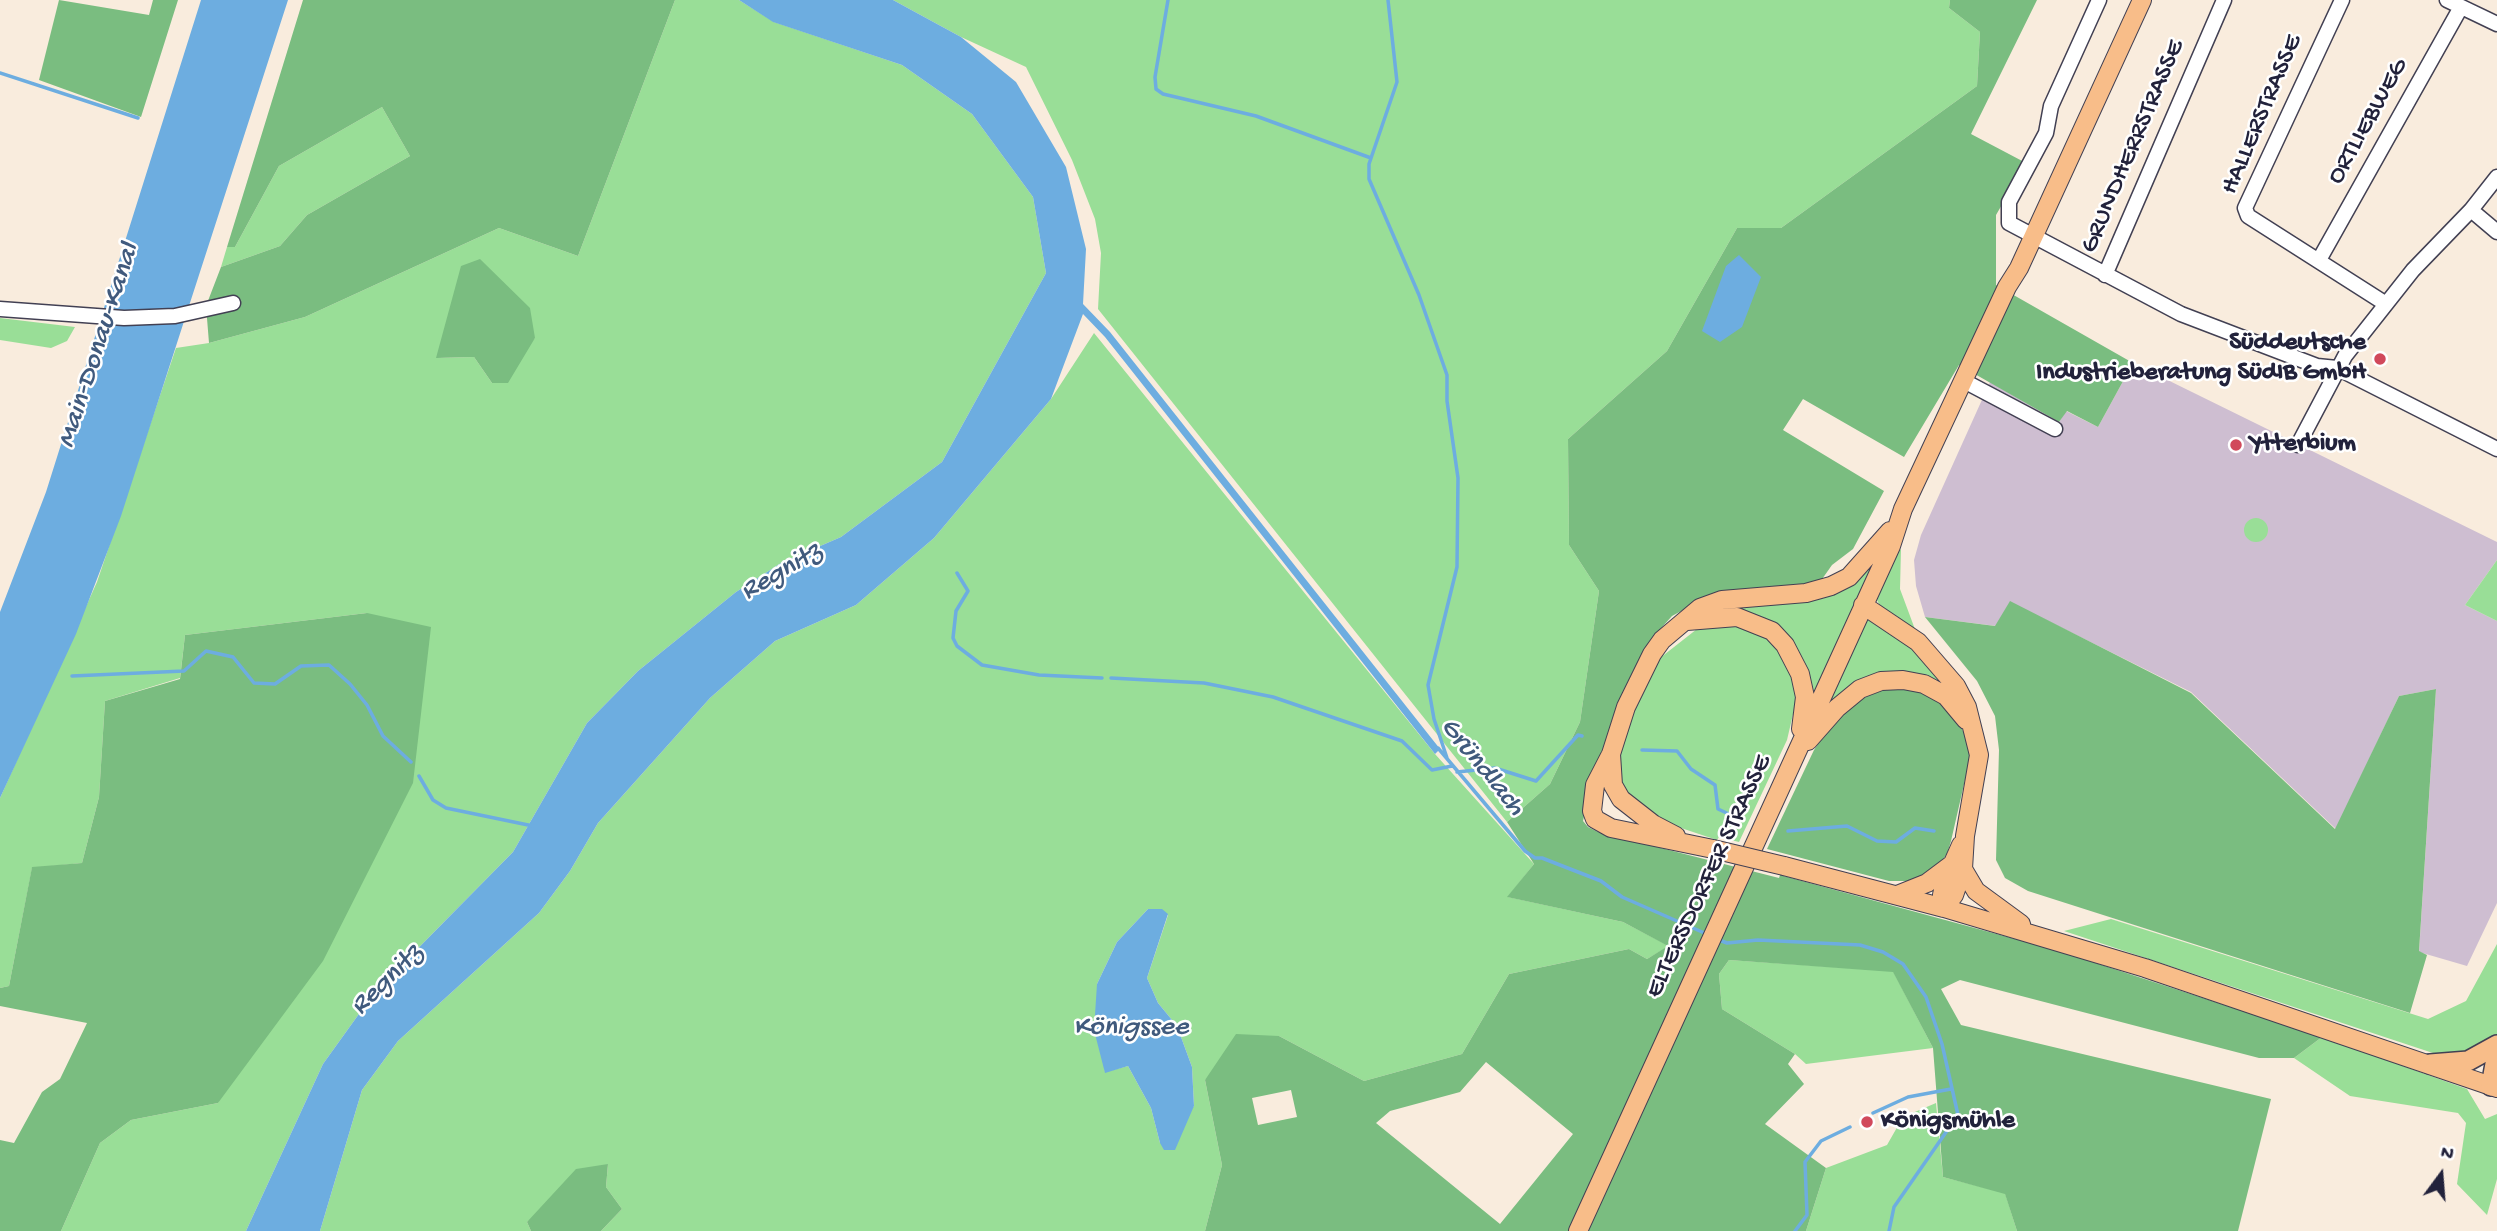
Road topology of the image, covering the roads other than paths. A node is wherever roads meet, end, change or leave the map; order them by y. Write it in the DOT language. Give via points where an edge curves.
graph roads {
  1 [pos="2099,0"];
  2 [pos="2142,0"];
  3 [pos="2224,0"];
  4 [pos="2342,0"];
  5 [pos="2447,0"];
  6 [pos="2461,8"];
  7 [pos="2497,24"];
  8 [pos="2497,177"];
  9 [pos="2471,210"];
  10 [pos="2497,232"];
  11 [pos="2033,237"];
  12 [pos="2319,260"];
  13 [pos="2105,275"];
  14 [pos="233,303"];
  15 [pos="2386,304"];
  16 [pos="0,309"];
  17 [pos="2337,368"];
  18 [pos="1969,383"];
  19 [pos="2055,429"];
  20 [pos="2298,445"];
  21 [pos="2497,449"];
  22 [pos="1899,520"];
  23 [pos="1891,546"];
  24 [pos="1863,604"];
  25 [pos="1684,621"];
  26 [pos="1975,731"];
  27 [pos="1611,754"];
  28 [pos="1796,754"];
  29 [pos="1692,844"];
  30 [pos="1957,867"];
  31 [pos="1897,895"];
  32 [pos="1944,908"];
  33 [pos="2048,938"];
  34 [pos="2497,1045"];
  35 [pos="2497,1053"];
  36 [pos="2430,1065"];
  37 [pos="2495,1087"];
  38 [pos="1578,1231"];
  1 -- 11 [label="street" via="2051,106 2046,132 2009,202 2009,223"];
  2 -- 11 [label="main road, ELTERSDORFER STRASSE"];
  3 -- 13 [label="street, GRUNDHERRSTRASSE"];
  4 -- 12 [label="street, HALLERSTRASSE" via="2245,208 2248,216"];
  5 -- 6 [label="street"];
  6 -- 7 [label="street"];
  6 -- 12 [label="street, ORTLIEBWEG"];
  8 -- 9 [label="street"];
  9 -- 10 [label="street"];
  9 -- 15 [label="street"];
  11 -- 13 [label="street"];
  11 -- 18 [label="main road, ELTERSDORFER STRASSE"];
  12 -- 15 [label="street, HALLERSTRASSE"];
  13 -- 17 [label="street" via="2181,314 2318,366"];
  14 -- 16 [label="street" via="175,316 69,316"];
  15 -- 17 [label="street"];
  17 -- 20 [label="street"];
  17 -- 21 [label="street"];
  18 -- 19 [label="street"];
  18 -- 22 [label="main road, ELTERSDORFER STRASSE"];
  18 -- 23 [label="main road, ELTERSDORFER STRASSE" via="1913,514"];
  22 -- 23 [label="main road, ELTERSDORFER STRASSE"];
  22 -- 25 [label="main road" via="1849,577 1831,586 1806,593 1722,600 1700,608"];
  23 -- 24 [label="main road, ELTERSDORFER STRASSE"];
  24 -- 26 [label="main road" via="1904,630 1933,656 1956,686"];
  24 -- 28 [label="main road, ELTERSDORFER STRASSE"];
  25 -- 27 [label="main road" via="1652,654 1626,707"];
  25 -- 28 [label="main road" via="1737,617 1772,631 1785,645 1800,674 1805,697"];
  26 -- 28 [label="main road" via="1946,696 1924,684 1881,681 1860,689 1837,708"];
  26 -- 30 [label="main road" via="1978,777"];
  27 -- 29 [label="main road" via="1613,785 1621,799 1653,824"];
  27 -- 29 [label="main road" via="1593,793 1595,819 1611,828"];
  28 -- 38 [label="main road, ELTERSDORFER STRASSE"];
  29 -- 31 [label="main road, bridge"];
  30 -- 31 [label="main road"];
  30 -- 32 [label="main road" via="1942,895"];
  30 -- 33 [label="main road" via="1988,903"];
  31 -- 32 [label="main road"];
  32 -- 33 [label="main road"];
  33 -- 36 [label="main road"];
  34 -- 36 [label="highway" via="2468,1061"];
  35 -- 37 [label="highway"];
  36 -- 37 [label="main road"];
}
